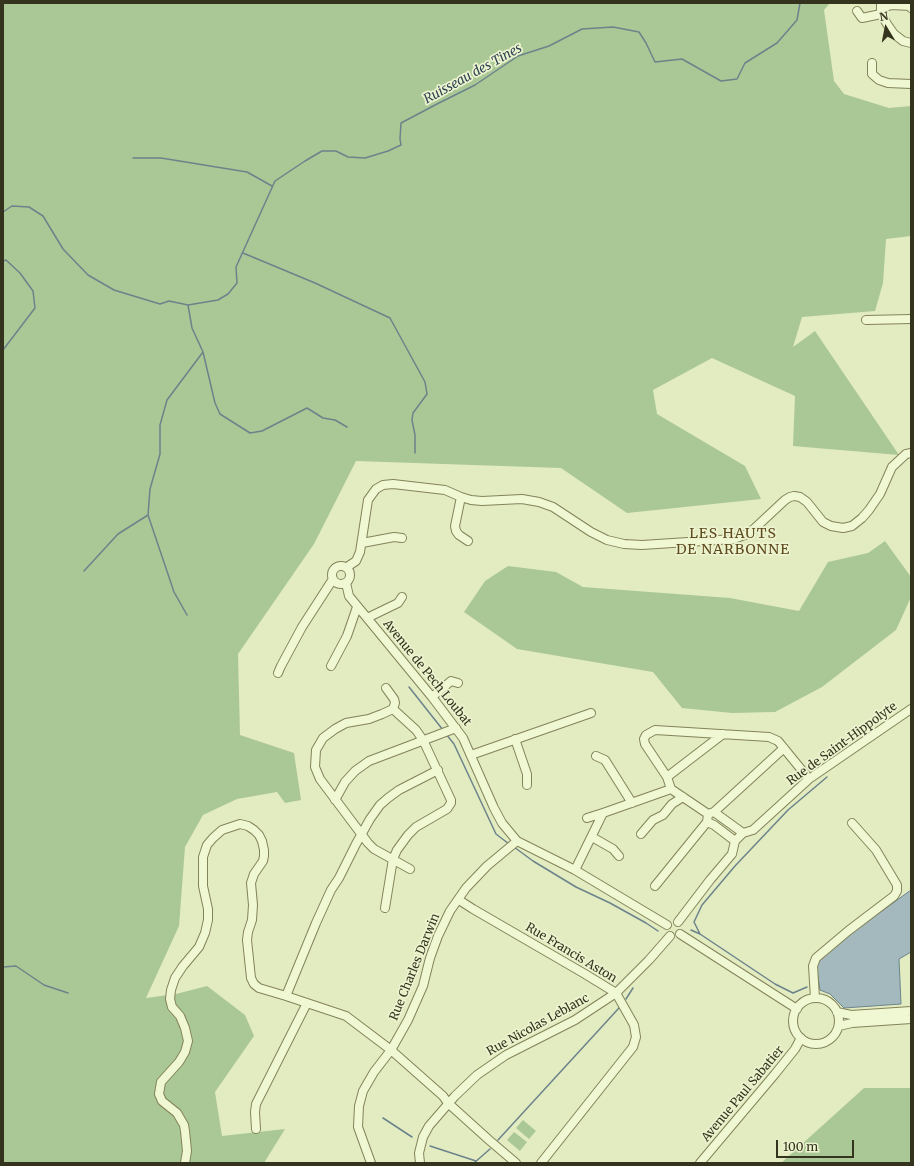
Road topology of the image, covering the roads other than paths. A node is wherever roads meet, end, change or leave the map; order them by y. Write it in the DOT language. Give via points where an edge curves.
graph roads {
  1 [pos="881,8"];
  2 [pos="911,8"];
  3 [pos="857,11"];
  4 [pos="911,43"];
  5 [pos="872,63"];
  6 [pos="911,84"];
  7 [pos="911,319"];
  8 [pos="866,320"];
  9 [pos="911,453"];
  10 [pos="460,497"];
  11 [pos="402,538"];
  12 [pos="468,541"];
  13 [pos="362,543"];
  14 [pos="347,567"];
  15 [pos="333,579"];
  16 [pos="346,584"];
  17 [pos="402,598"];
  18 [pos="357,607"];
  19 [pos="367,618"];
  20 [pos="331,666"];
  21 [pos="278,673"];
  22 [pos="458,683"];
  23 [pos="386,688"];
  24 [pos="432,698"];
  25 [pos="393,708"];
  26 [pos="911,709"];
  27 [pos="591,713"];
  28 [pos="449,731"];
  29 [pos="723,734"];
  30 [pos="515,739"];
  31 [pos="424,740"];
  32 [pos="784,748"];
  33 [pos="471,755"];
  34 [pos="596,756"];
  35 [pos="438,770"];
  36 [pos="667,777"];
  37 [pos="809,779"];
  38 [pos="527,785"];
  39 [pos="671,789"];
  40 [pos="683,797"];
  41 [pos="336,800"];
  42 [pos="632,803"];
  43 [pos="603,814"];
  44 [pos="710,816"];
  45 [pos="587,818"];
  46 [pos="852,823"];
  47 [pos="743,833"];
  48 [pos="641,834"];
  49 [pos="361,835"];
  50 [pos="592,837"];
  51 [pos="736,841"];
  52 [pos="515,843"];
  53 [pos="619,856"];
  54 [pos="393,859"];
  55 [pos="410,869"];
  56 [pos="575,870"];
  57 [pos="655,886"];
  58 [pos="459,900"];
  59 [pos="385,908"];
  60 [pos="678,922"];
  61 [pos="667,925"];
  62 [pos="680,934"];
  63 [pos="670,936"];
  64 [pos="616,993"];
  65 [pos="286,996"];
  66 [pos="815,998"];
  67 [pos="307,1003"];
  68 [pos="797,1009"];
  69 [pos="837,1012"];
  70 [pos="911,1012"];
  71 [pos="911,1019"];
  72 [pos="838,1026"];
  73 [pos="801,1038"];
  74 [pos="390,1050"];
  75 [pos="448,1104"];
  76 [pos="256,1129"];
  77 [pos="185,1163"];
  78 [pos="371,1163"];
  79 [pos="420,1163"];
  80 [pos="516,1163"];
  81 [pos="540,1163"];
  82 [pos="700,1163"];
  1 -- 2 [label="street" via="892,5"];
  1 -- 3 [label="street" via="862,18"];
  1 -- 4 [label="street" via="886,24 894,34"];
  5 -- 6 [label="street" via="872,74 879,80"];
  7 -- 8 [label="street"];
  9 -- 10 [label="street" via="906,454 892,467 880,494 862,518 852,526 843,528 823,522 807,502 794,496 785,500 747,534 734,539 624,544 607,540 553,507 539,502 522,499 482,501"];
  10 -- 12 [label="street" via="455,526 459,535"];
  10 -- 13 [label="street" via="445,490 383,485 376,489 368,500"];
  11 -- 13 [label="street"];
  13 -- 14 [label="street" via="356,561"];
  14 -- 15 [label="street" via="339,566 334,569"];
  14 -- 16 [label="street" via="351,576"];
  15 -- 16 [label="street" via="337,584"];
  15 -- 21 [label="street" via="302,627"];
  16 -- 18 [label="street, Avenue de Pech Loubat" via="349,596"];
  17 -- 19 [label="street"];
  18 -- 19 [label="street, Avenue de Pech Loubat"];
  18 -- 20 [label="street" via="347,636"];
  19 -- 24 [label="street, Avenue de Pech Loubat"];
  22 -- 24 [label="street" via="451,681"];
  23 -- 25 [label="street" via="394,699"];
  24 -- 28 [label="street, Avenue de Pech Loubat"];
  25 -- 31 [label="street"];
  25 -- 41 [label="street" via="369,719 346,723 323,738 316,750 315,767 320,779"];
  26 -- 37 [label="street, Rue de Saint-Hippolyte"];
  27 -- 30 [label="street"];
  28 -- 31 [label="street"];
  28 -- 33 [label="street, Avenue de Pech Loubat" via="463,738"];
  29 -- 32 [label="street" via="769,737 778,741"];
  29 -- 36 [label="street"];
  29 -- 36 [label="street" via="655,730 646,735 645,744"];
  30 -- 33 [label="street"];
  30 -- 38 [label="street" via="527,774"];
  31 -- 35 [label="street"];
  31 -- 41 [label="street" via="369,761 345,782"];
  32 -- 37 [label="street"];
  32 -- 44 [label="street"];
  33 -- 52 [label="street, Avenue de Pech Loubat" via="494,808"];
  34 -- 42 [label="street" via="605,760"];
  35 -- 49 [label="street" via="388,798 380,805"];
  35 -- 54 [label="street" via="451,800 450,806 411,831"];
  36 -- 39 [label="street"];
  37 -- 47 [label="street, Rue de Saint-Hippolyte" via="753,830"];
  39 -- 40 [label="street"];
  39 -- 42 [label="street"];
  40 -- 44 [label="street"];
  40 -- 48 [label="street" via="672,804 663,815 653,820"];
  41 -- 49 [label="street"];
  42 -- 43 [label="street"];
  43 -- 45 [label="street"];
  43 -- 50 [label="street"];
  44 -- 47 [label="street"];
  44 -- 51 [label="street" via="714,825"];
  44 -- 57 [label="street"];
  46 -- 66 [label="street" via="876,850 897,885 897,891 816,958 813,966"];
  47 -- 51 [label="street, Rue de Saint-Hippolyte"];
  49 -- 54 [label="street" via="374,849"];
  49 -- 65 [label="street" via="325,902"];
  50 -- 53 [label="street" via="613,849"];
  50 -- 56 [label="street"];
  51 -- 60 [label="street, Rue de Saint-Hippolyte" via="732,854"];
  52 -- 56 [label="street, Avenue de Pech Loubat"];
  52 -- 58 [label="street, Rue Charles Darwin" via="486,866"];
  54 -- 55 [label="street"];
  54 -- 59 [label="street"];
  56 -- 61 [label="street, Avenue de Pech Loubat"];
  58 -- 64 [label="street, Rue Francis Aston"];
  58 -- 74 [label="street, Rue Charles Darwin" via="450,910 438,936 423,986 408,1020"];
  60 -- 61 [label="street"];
  60 -- 62 [label="street" via="681,926"];
  61 -- 63 [label="street" via="666,930"];
  62 -- 63 [label="street"];
  62 -- 68 [label="street"];
  63 -- 64 [label="street, Rue Nicolas Leblanc"];
  64 -- 75 [label="street, Rue Nicolas Leblanc" via="575,1020 496,1061 477,1075"];
  64 -- 81 [label="street, Rue Francis Aston" via="634,1025 636,1037 633,1048"];
  65 -- 67 [label="street"];
  65 -- 77 [label="street" via="259,988 252,978 247,940 252,920 251,883 263,861 264,850 260,835 248,826 240,824 222,830 207,846 203,857 203,886 208,909 205,933 199,947 175,978 171,990 172,1007 186,1028 188,1041 179,1062 161,1082 159,1094 162,1101 177,1113 184,1125 187,1151"];
  66 -- 68 [label="street"];
  66 -- 69 [label="street" via="828,1002"];
  67 -- 74 [label="street" via="346,1016"];
  67 -- 76 [label="street" via="256,1104"];
  68 -- 73 [label="street" via="793,1021"];
  69 -- 70 [label="street" via="851,1015"];
  69 -- 72 [label="street"];
  71 -- 72 [label="street"];
  72 -- 73 [label="street" via="836,1033 824,1043 816,1044"];
  73 -- 82 [label="street, Avenue Paul Sabatier" via="783,1064"];
  74 -- 75 [label="street" via="443,1096"];
  74 -- 78 [label="street, Rue Charles Darwin" via="363,1091 358,1106 358,1127"];
  75 -- 79 [label="street, Rue Nicolas Leblanc" via="423,1137 419,1152"];
  75 -- 80 [label="street"];
}
